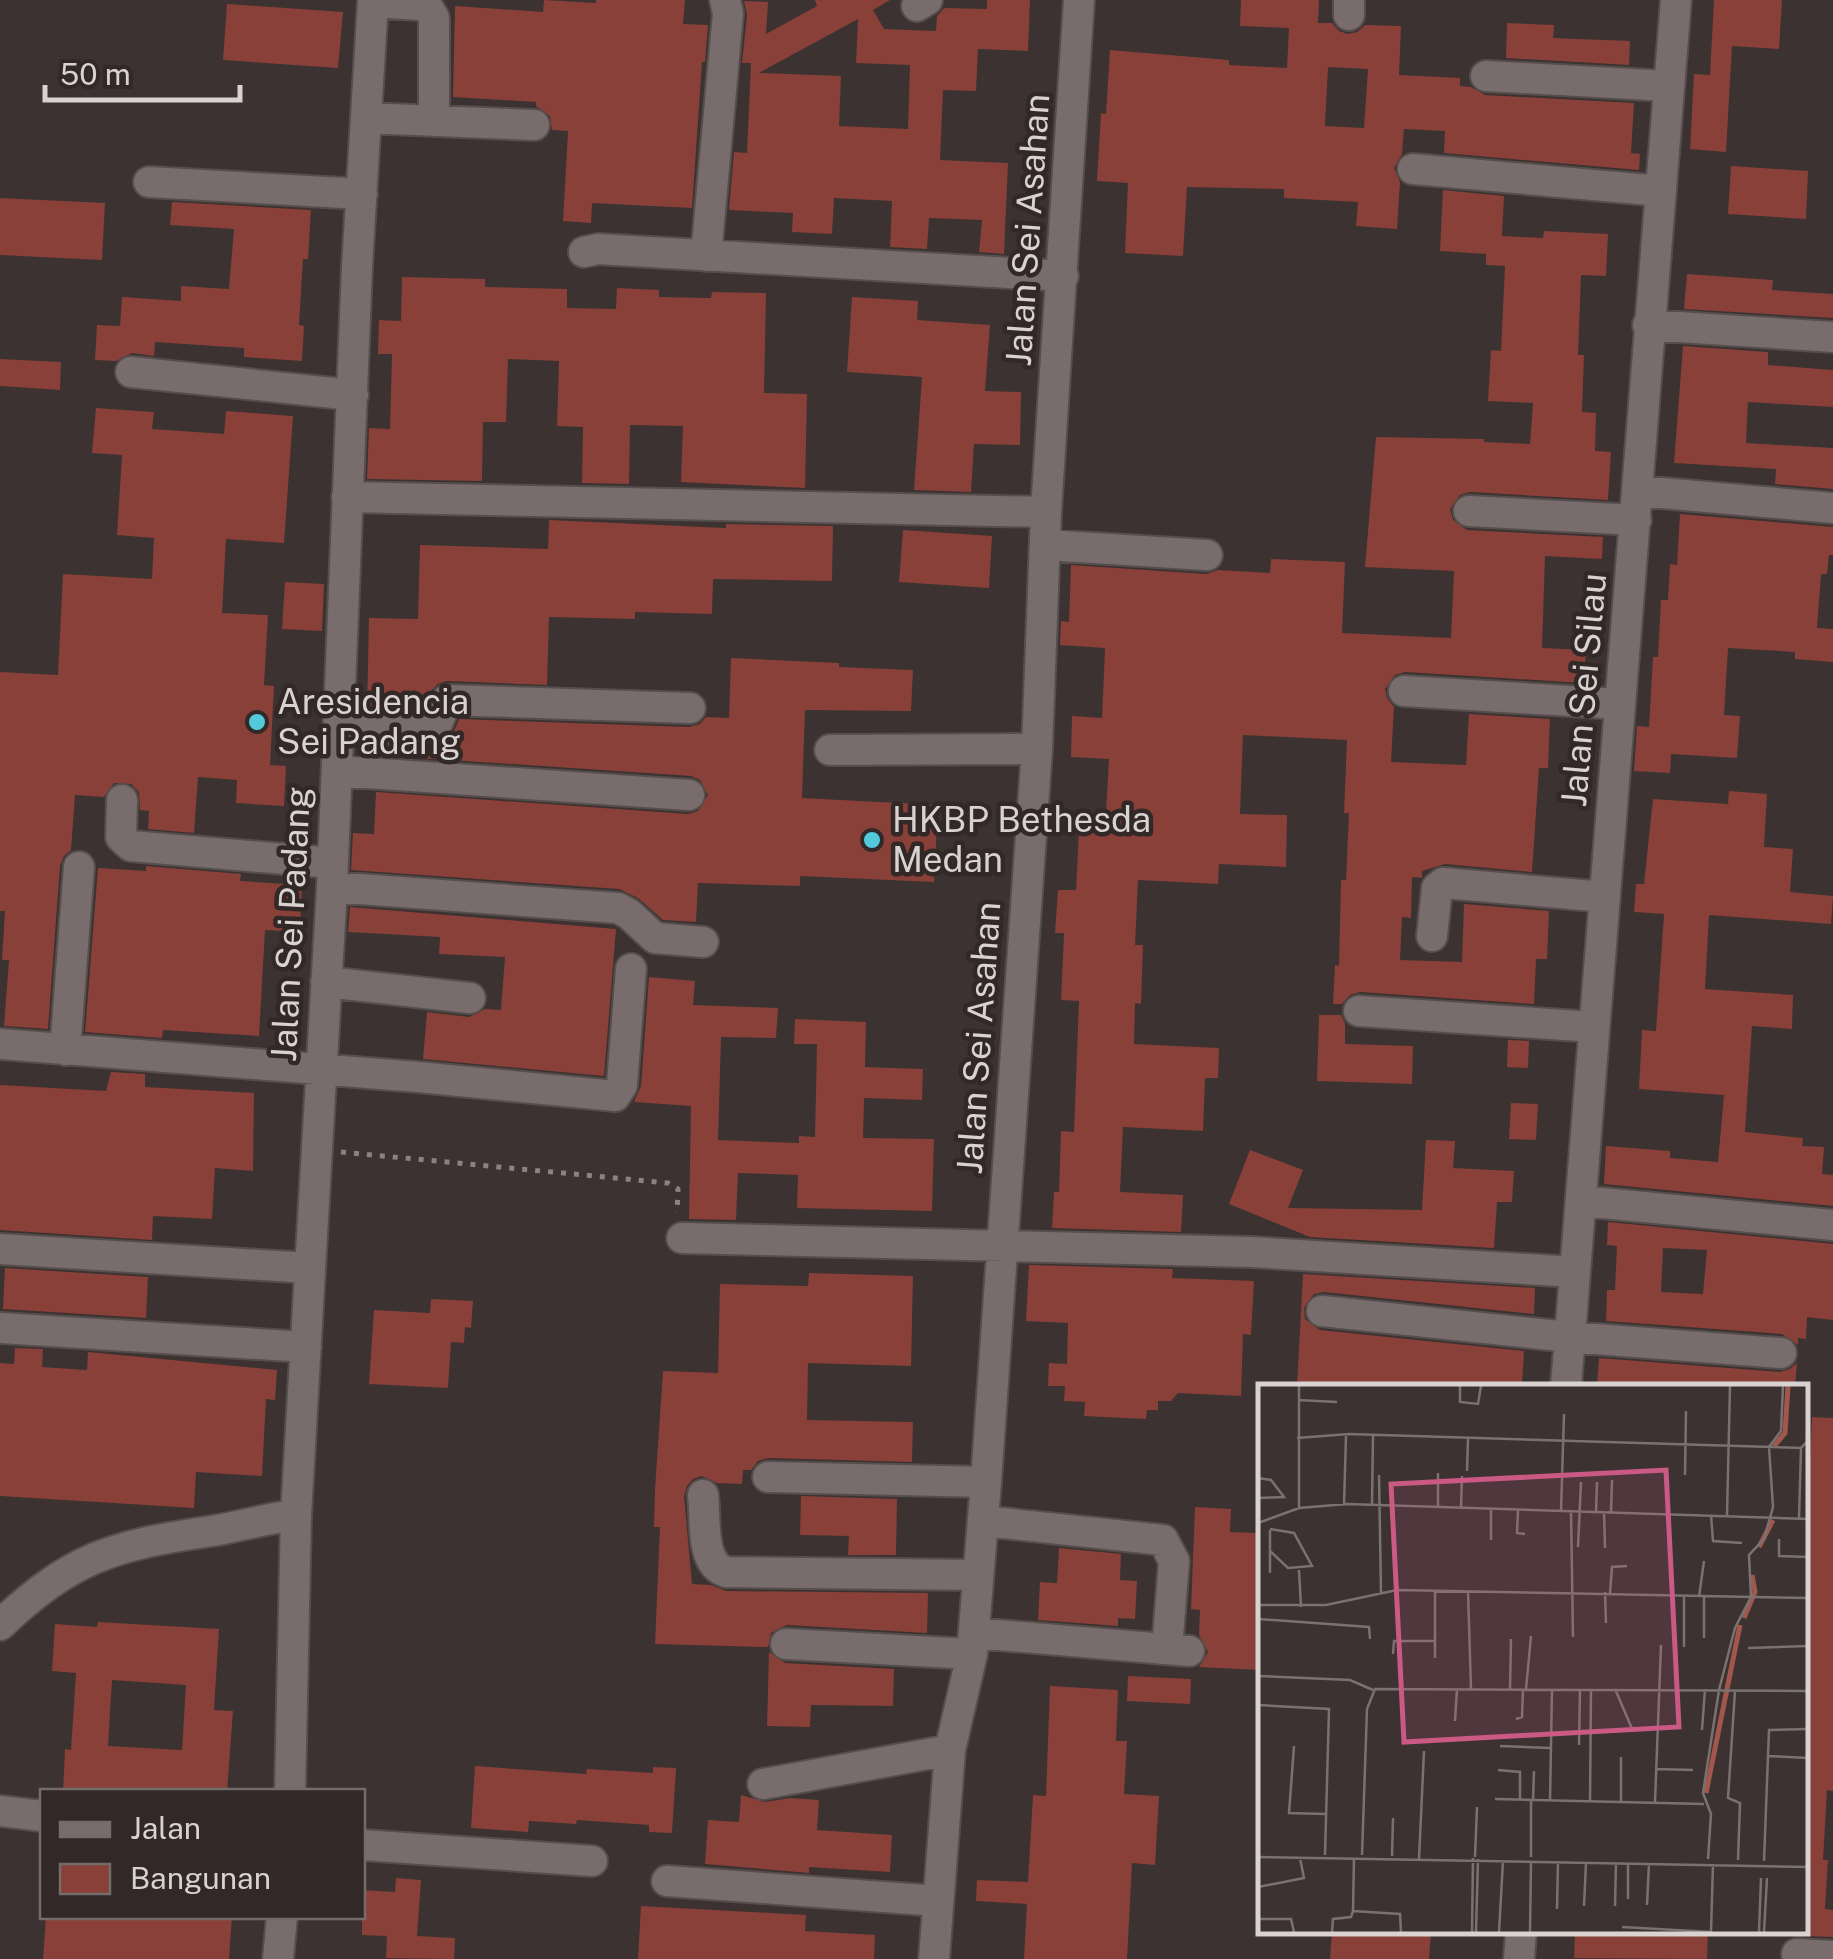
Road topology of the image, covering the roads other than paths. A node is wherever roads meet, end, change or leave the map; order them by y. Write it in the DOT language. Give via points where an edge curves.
graph roads {
  1 [pos="725,0"];
  2 [pos="1079,0"];
  3 [pos="1676,0"];
  4 [pos="373,1"];
  5 [pos="1486,76"];
  6 [pos="1668,86"];
  7 [pos="366,118"];
  8 [pos="434,121"];
  9 [pos="534,124"];
  10 [pos="1413,169"];
  11 [pos="149,182"];
  12 [pos="1661,192"];
  13 [pos="362,194"];
  14 [pos="584,252"];
  15 [pos="706,256"];
  16 [pos="1063,276"];
  17 [pos="1648,325"];
  18 [pos="1833,337"];
  19 [pos="131,372"];
  20 [pos="353,395"];
  21 [pos="347,497"];
  22 [pos="1637,506"];
  23 [pos="1833,508"];
  24 [pos="1469,511"];
  25 [pos="1046,512"];
  26 [pos="1045,545"];
  27 [pos="1207,555"];
  28 [pos="1404,690"];
  29 [pos="1620,704"];
  30 [pos="690,708"];
  31 [pos="338,730"];
  32 [pos="1037,749"];
  33 [pos="830,750"];
  34 [pos="336,771"];
  35 [pos="689,796"];
  36 [pos="122,800"];
  37 [pos="79,868"];
  38 [pos="332,875"];
  39 [pos="1606,897"];
  40 [pos="1432,936"];
  41 [pos="703,942"];
  42 [pos="631,969"];
  43 [pos="326,982"];
  44 [pos="470,998"];
  45 [pos="1359,1011"];
  46 [pos="1594,1027"];
  47 [pos="0,1044"];
  48 [pos="65,1050"];
  49 [pos="322,1069"];
  50 [pos="1581,1201"];
  51 [pos="1833,1225"];
  52 [pos="682,1238"];
  53 [pos="1002,1246"];
  54 [pos="0,1248"];
  55 [pos="310,1268"];
  56 [pos="1574,1272"];
  57 [pos="1322,1311"];
  58 [pos="0,1328"];
  59 [pos="1568,1337"];
  60 [pos="306,1347"];
  61 [pos="1781,1352"];
  62 [pos="1566,1384"];
  63 [pos="768,1478"];
  64 [pos="986,1482"];
  65 [pos="703,1496"];
  66 [pos="296,1514"];
  67 [pos="983,1520"];
  68 [pos="978,1575"];
  69 [pos="0,1625"];
  70 [pos="786,1644"];
  71 [pos="973,1644"];
  72 [pos="950,1750"];
  73 [pos="763,1784"];
  74 [pos="290,1789"];
  75 [pos="0,1810"];
  76 [pos="40,1816"];
  77 [pos="365,1845"];
  78 [pos="592,1861"];
  79 [pos="667,1881"];
  80 [pos="938,1901"];
  81 [pos="282,1919"];
  82 [pos="1521,1934"];
  83 [pos="1797,1954"];
  84 [pos="1833,1956"];
  85 [pos="278,1959"];
  86 [pos="934,1959"];
  87 [pos="1519,1959"];
  1 -- 15 [label="street"];
  2 -- 16 [label="street, Jalan Sei Asahan"];
  3 -- 6 [label="street, Jalan Sei Silau"];
  4 -- 7 [label="street, Jalan Sei Padang"];
  4 -- 8 [label="street" via="420,4 434,18"];
  5 -- 6 [label="street"];
  6 -- 12 [label="street, Jalan Sei Silau"];
  7 -- 8 [label="street"];
  7 -- 13 [label="street, Jalan Sei Padang"];
  8 -- 9 [label="street"];
  10 -- 12 [label="street"];
  11 -- 13 [label="street"];
  12 -- 17 [label="street, Jalan Sei Silau"];
  13 -- 20 [label="street, Jalan Sei Padang"];
  14 -- 15 [label="street"];
  15 -- 16 [label="street"];
  16 -- 25 [label="street, Jalan Sei Asahan"];
  17 -- 18 [label="street"];
  17 -- 22 [label="street, Jalan Sei Silau"];
  19 -- 20 [label="street"];
  20 -- 21 [label="street, Jalan Sei Padang"];
  21 -- 25 [label="street"];
  21 -- 31 [label="street, Jalan Sei Padang"];
  22 -- 23 [label="street"];
  22 -- 24 [label="street"];
  22 -- 29 [label="street, Jalan Sei Silau"];
  25 -- 26 [label="street, Jalan Sei Asahan"];
  26 -- 27 [label="street"];
  26 -- 32 [label="street, Jalan Sei Asahan"];
  28 -- 29 [label="street"];
  29 -- 39 [label="street, Jalan Sei Silau"];
  30 -- 31 [label="street" via="447,700 428,730"];
  31 -- 34 [label="street, Jalan Sei Padang"];
  32 -- 33 [label="street"];
  32 -- 53 [label="street, Jalan Sei Asahan"];
  34 -- 35 [label="street"];
  34 -- 38 [label="street, Jalan Sei Padang"];
  36 -- 38 [label="street" via="121,836 131,846"];
  37 -- 48 [label="street"];
  38 -- 41 [label="street" via="618,908 655,938"];
  38 -- 43 [label="street, Jalan Sei Padang"];
  39 -- 40 [label="street" via="1443,883 1436,888"];
  39 -- 46 [label="street, Jalan Sei Silau"];
  42 -- 49 [label="street" via="622,1085 615,1096"];
  43 -- 44 [label="street"];
  43 -- 49 [label="street, Jalan Sei Padang"];
  45 -- 46 [label="street"];
  46 -- 50 [label="street, Jalan Sei Silau"];
  47 -- 48 [label="street"];
  48 -- 49 [label="street"];
  49 -- 55 [label="street, Jalan Sei Padang"];
  50 -- 51 [label="street"];
  50 -- 56 [label="street, Jalan Sei Silau"];
  52 -- 53 [label="street"];
  53 -- 56 [label="street" via="1251,1252"];
  53 -- 64 [label="street, Jalan Sei Asahan"];
  54 -- 55 [label="street"];
  55 -- 60 [label="street, Jalan Sei Padang"];
  56 -- 59 [label="street, Jalan Sei Silau"];
  57 -- 59 [label="street"];
  58 -- 60 [label="street"];
  59 -- 61 [label="street"];
  59 -- 62 [label="street, Jalan Sei Silau"];
  60 -- 66 [label="street, Jalan Sei Padang"];
  63 -- 64 [label="street"];
  64 -- 67 [label="street, Jalan Sei Asahan"];
  65 -- 68 [label="street" via="710,1559 718,1570"];
  66 -- 69 [label="street" via="164,1537 84,1560"];
  66 -- 74 [label="street, Jalan Sei Padang"];
  67 -- 68 [label="street, Jalan Sei Asahan"];
  67 -- 71 [label="street" via="1163,1540 1174,1562 1178,1650"];
  68 -- 71 [label="street, Jalan Sei Asahan"];
  70 -- 71 [label="street"];
  71 -- 72 [label="street, Jalan Sei Asahan"];
  72 -- 73 [label="street"];
  72 -- 80 [label="street, Jalan Sei Asahan"];
  75 -- 76 [label="street"];
  77 -- 78 [label="street"];
  79 -- 80 [label="street"];
  80 -- 86 [label="street, Jalan Sei Asahan"];
  81 -- 85 [label="street"];
  82 -- 87 [label="street"];
  83 -- 84 [label="street"];
}
